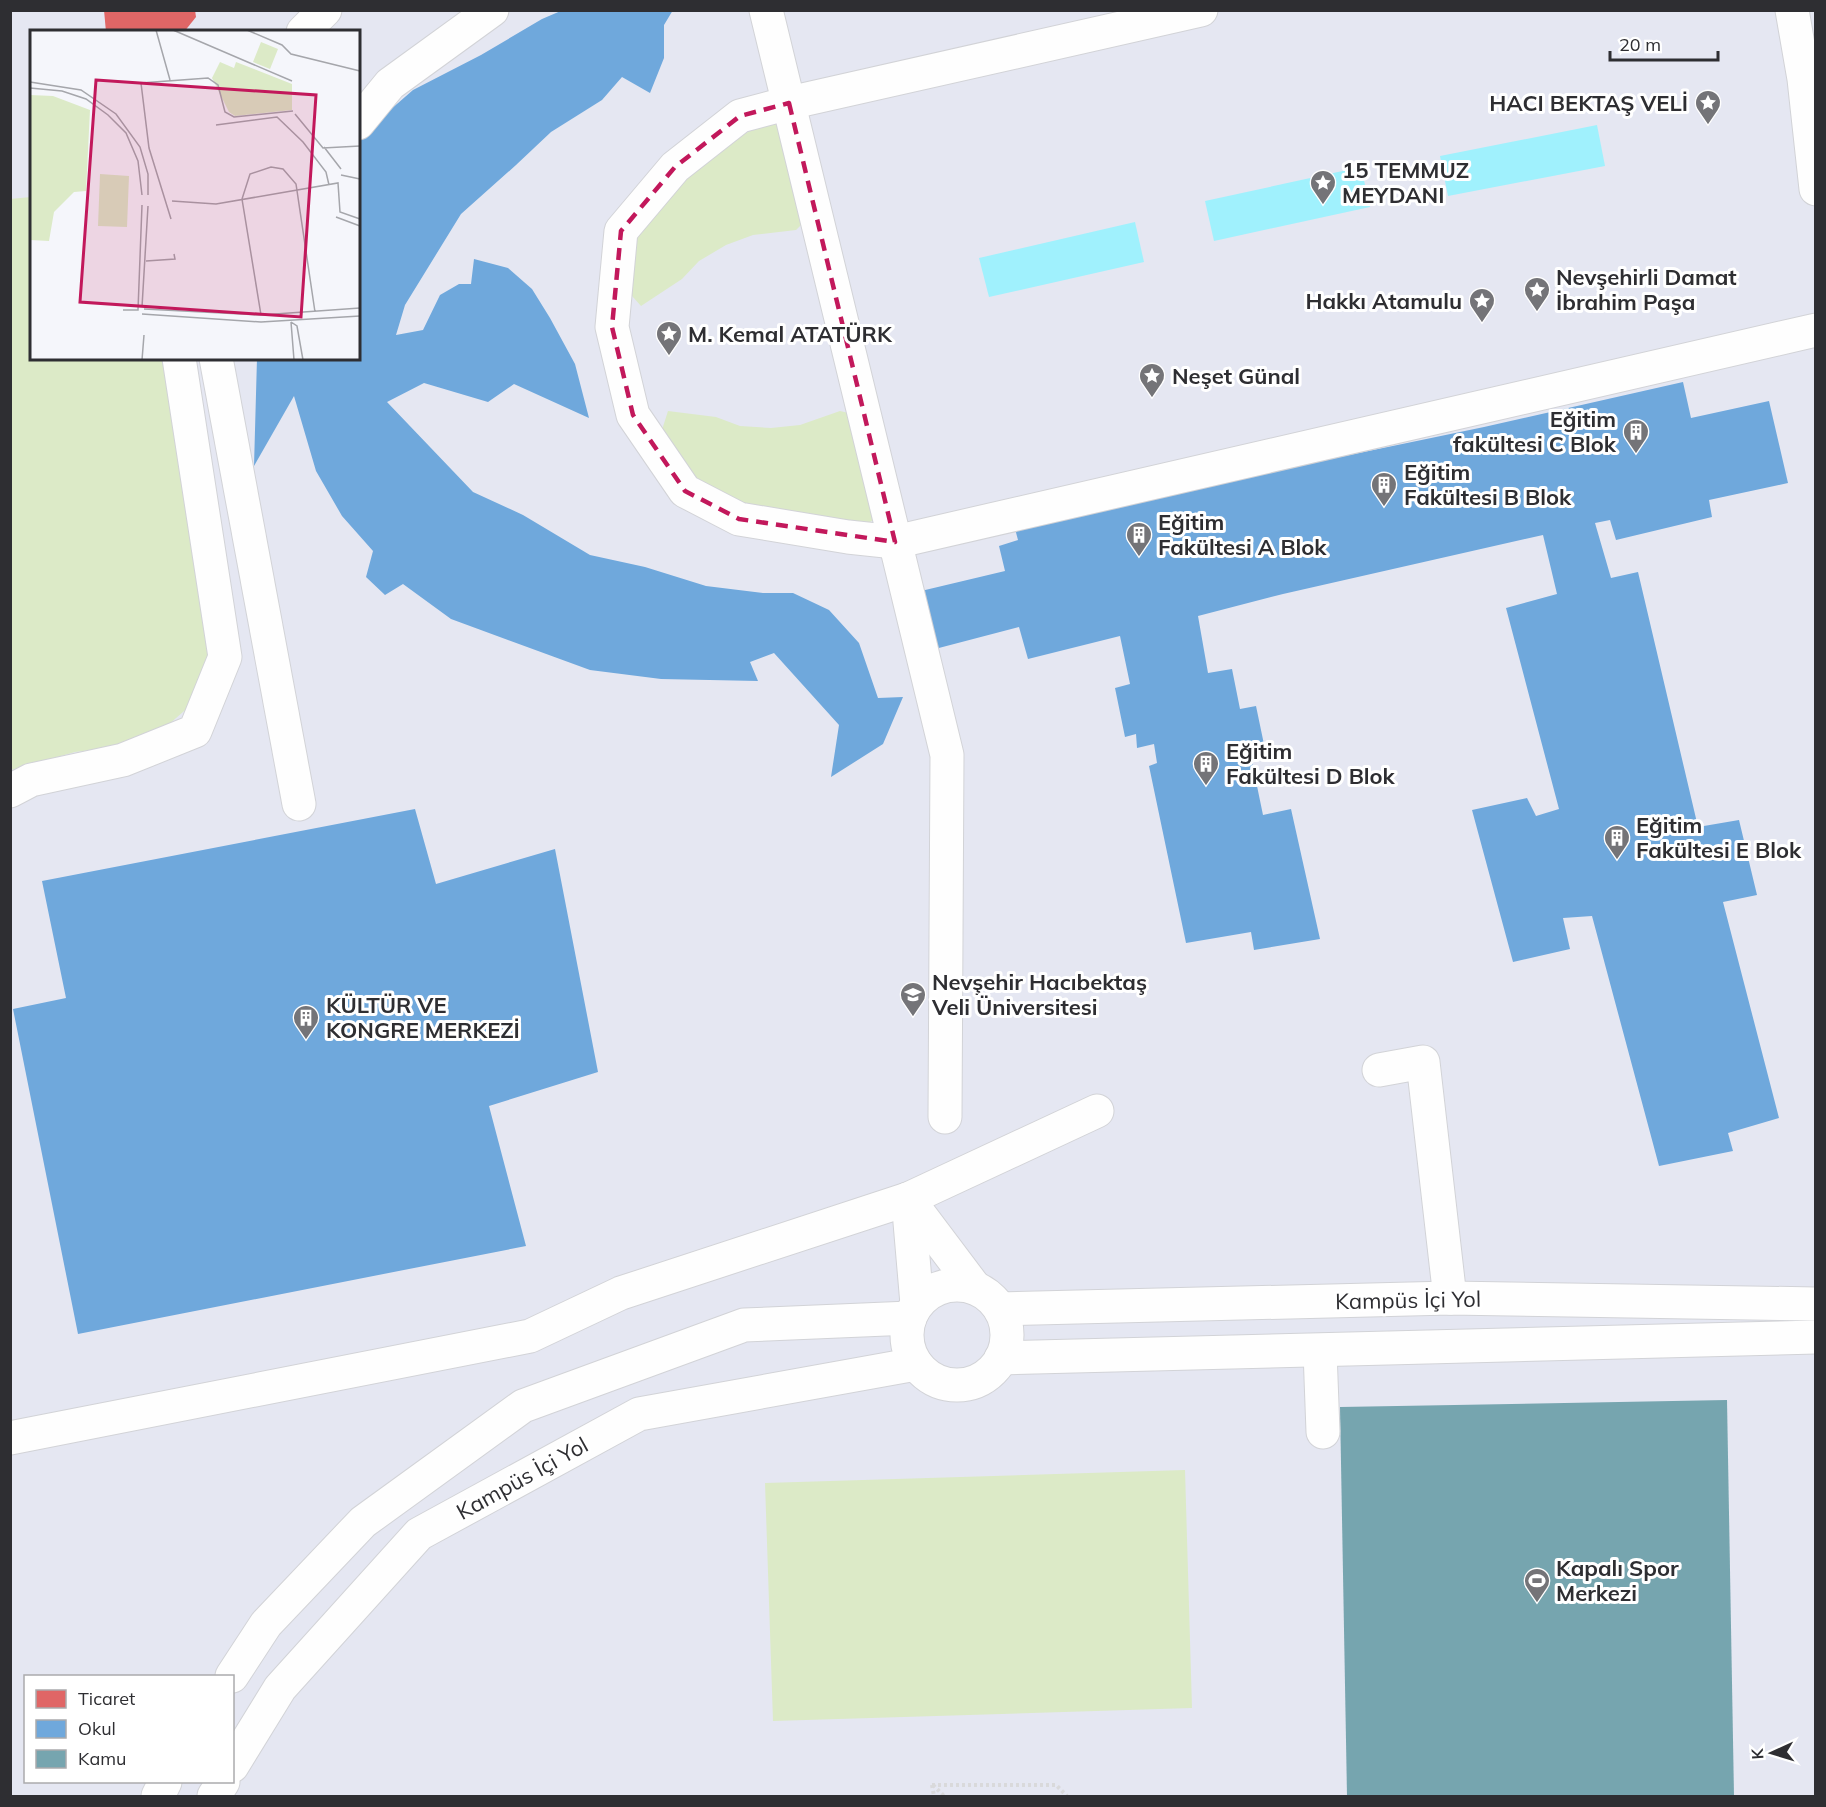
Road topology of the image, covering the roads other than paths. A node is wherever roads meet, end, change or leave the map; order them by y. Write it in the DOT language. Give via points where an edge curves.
graph roads {
  1 [pos="325,10"];
  2 [pos="492,10"];
  3 [pos="766,10"];
  4 [pos="1201,10"];
  5 [pos="1792,10"];
  6 [pos="305,30"];
  7 [pos="1812,78"];
  8 [pos="789,103"];
  9 [pos="360,121"];
  10 [pos="1815,189"];
  11 [pos="1815,330"];
  12 [pos="179,360"];
  13 [pos="216,360"];
  14 [pos="895,542"];
  15 [pos="10,791"];
  16 [pos="299,804"];
  17 [pos="1379,1070"];
  18 [pos="1097,1111"];
  19 [pos="945,1117"];
  20 [pos="908,1200"];
  21 [pos="975,1288"];
  22 [pos="1450,1298"];
  23 [pos="1815,1304"];
  24 [pos="1000,1310"];
  25 [pos="913,1311"];
  26 [pos="1815,1337"];
  27 [pos="1320,1351"];
  28 [pos="1001,1358"];
  29 [pos="916,1364"];
  30 [pos="1323,1432"];
  31 [pos="10,1438"];
  32 [pos="233,1675"];
  33 [pos="234,1763"];
  34 [pos="165,1783"];
  35 [pos="222,1783"];
  36 [pos="158,1797"];
  37 [pos="214,1797"];
  1 -- 6 [label="street"];
  2 -- 9 [label="street" via="390,84"];
  3 -- 8 [label="street"];
  4 -- 8 [label="street"];
  5 -- 7 [label="street"];
  7 -- 10 [label="street"];
  8 -- 14 [label="street"];
  8 -- 14 [label="street" via="740,116 675,167 621,231 612,327 633,415 685,491 739,519"];
  11 -- 14 [label="street"];
  12 -- 15 [label="street" via="225,657 195,731 123,760 31,780"];
  13 -- 16 [label="street"];
  14 -- 19 [label="street" via="947,755"];
  17 -- 22 [label="street" via="1423,1062"];
  18 -- 20 [label="street"];
  20 -- 21 [label="street"];
  20 -- 25 [label="street"];
  20 -- 31 [label="street" via="621,1293 530,1336"];
  21 -- 24 [label="street" via="990,1296"];
  21 -- 25 [label="street" via="959,1284 944,1287 929,1293"];
  22 -- 23 [label="street, Kampüs İçi Yol"];
  22 -- 24 [label="street, Kampüs İçi Yol"];
  24 -- 28 [label="street" via="1007,1342"];
  25 -- 29 [label="street" via="907,1333"];
  25 -- 32 [label="street" via="744,1324 523,1406 363,1522 266,1624"];
  26 -- 27 [label="street"];
  27 -- 28 [label="street"];
  27 -- 30 [label="street"];
  28 -- 29 [label="street" via="992,1372 961,1385 944,1384"];
  29 -- 33 [label="street, Kampüs İçi Yol" via="639,1414 418,1534 280,1688"];
  34 -- 36 [label="street"];
  35 -- 37 [label="street"];
}
